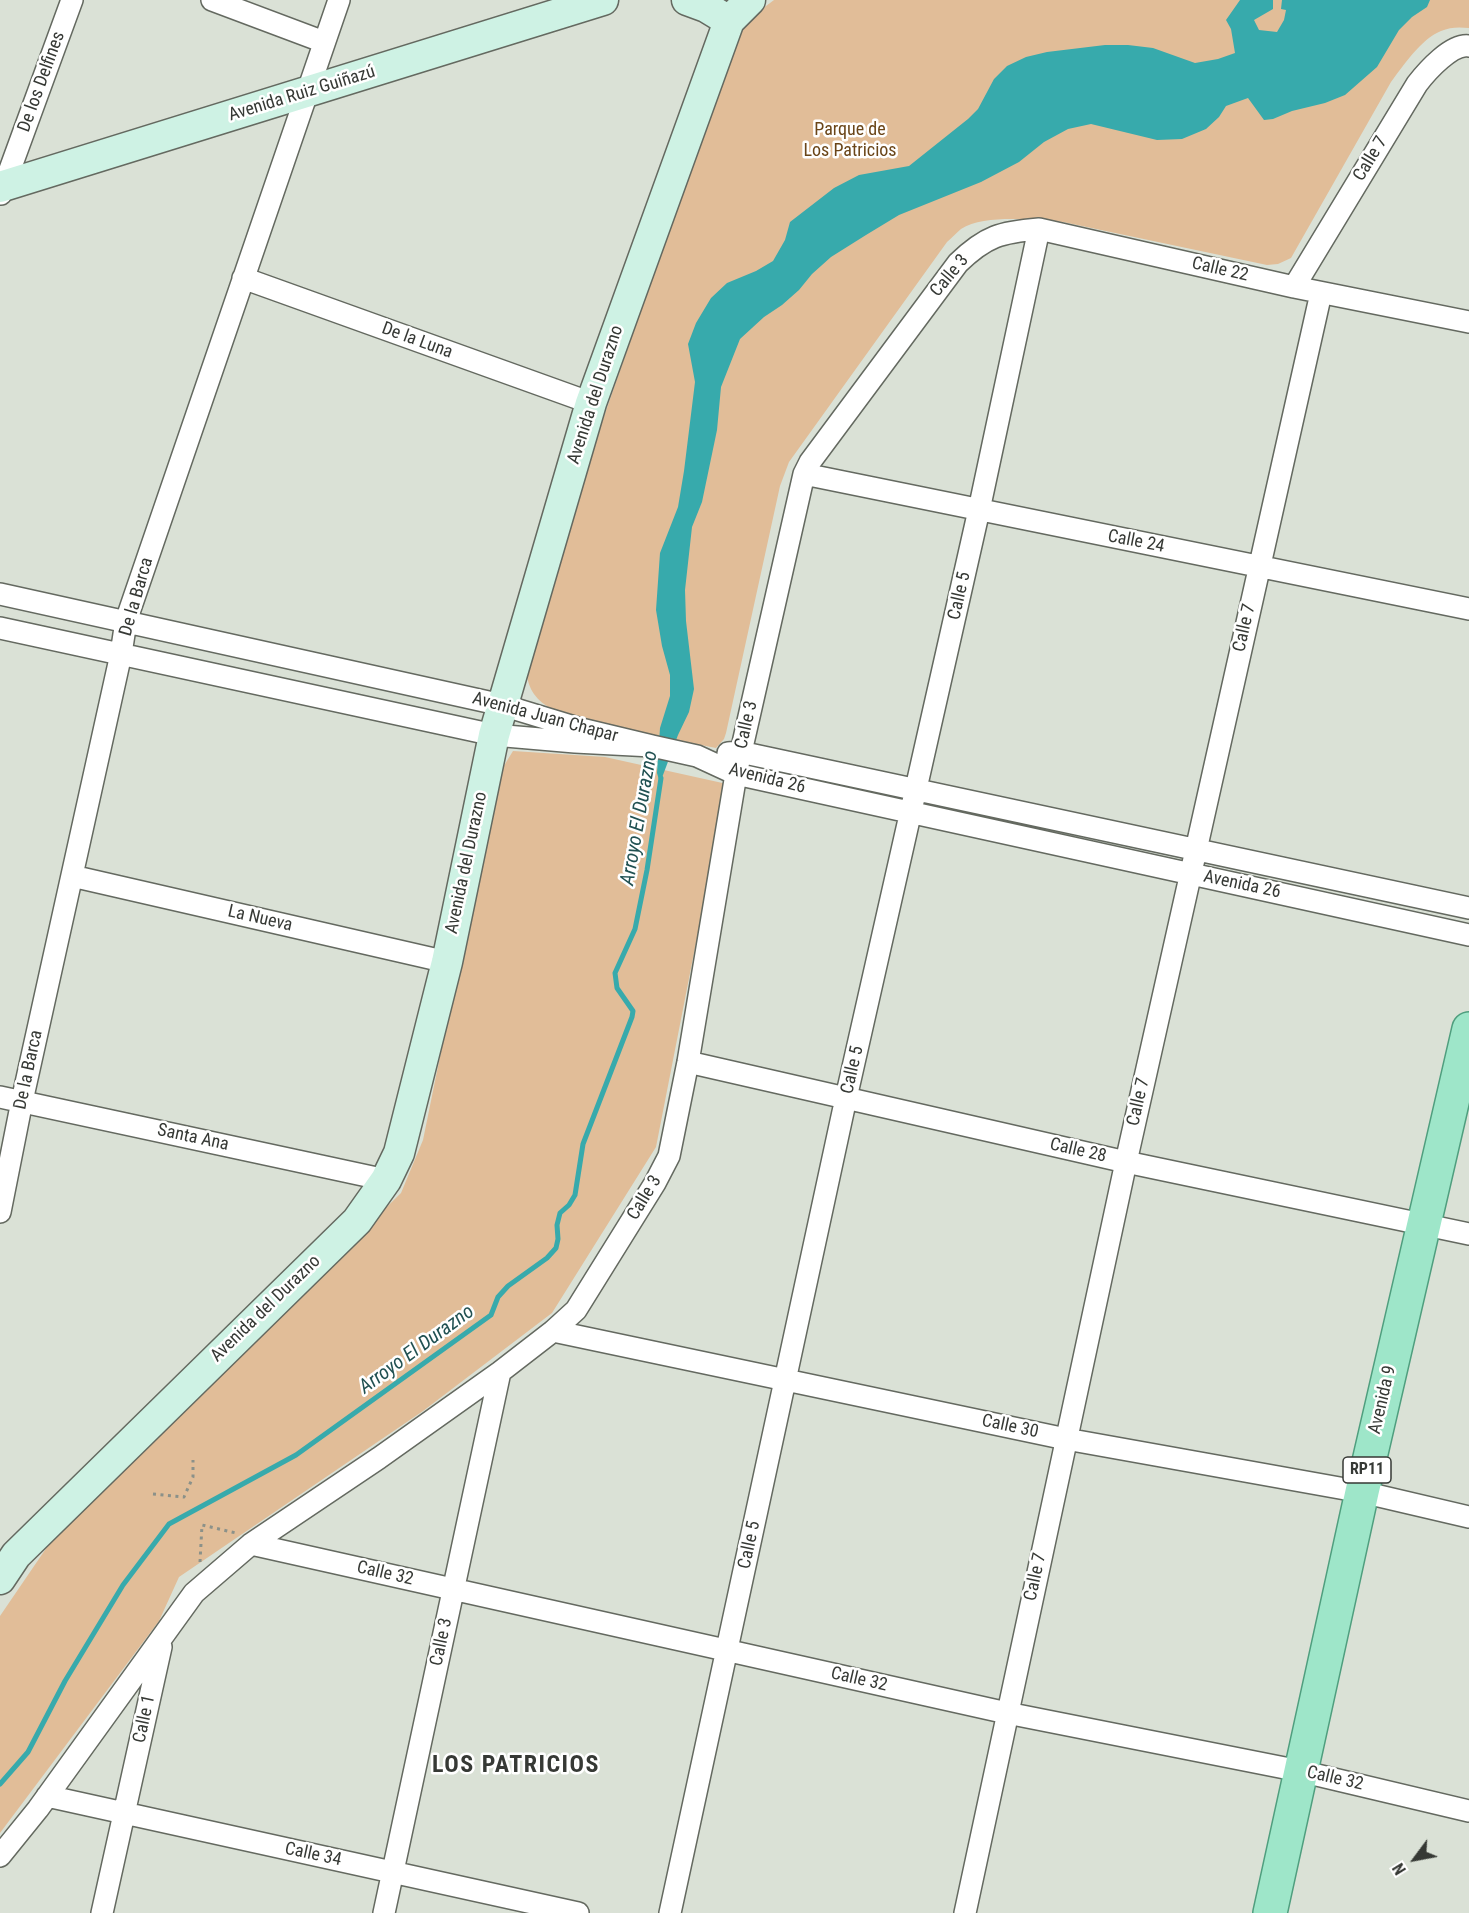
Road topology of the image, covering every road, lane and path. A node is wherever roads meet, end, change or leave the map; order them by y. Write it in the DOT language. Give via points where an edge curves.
graph roads {
  1 [pos="72,0"];
  2 [pos="212,0"];
  3 [pos="339,0"];
  4 [pos="603,0"];
  5 [pos="687,0"];
  6 [pos="739,10"];
  7 [pos="324,42"];
  8 [pos="1466,45"];
  9 [pos="306,93"];
  10 [pos="1,190"];
  11 [pos="1039,228"];
  12 [pos="974,248"];
  13 [pos="243,279"];
  14 [pos="1293,287"];
  15 [pos="1321,293"];
  16 [pos="1469,322"];
  17 [pos="591,403"];
  18 [pos="804,474"];
  19 [pos="979,510"];
  20 [pos="1259,566"];
  21 [pos="0,594"];
  22 [pos="1469,609"];
  23 [pos="126,621"];
  24 [pos="0,628"];
  25 [pos="121,654"];
  26 [pos="502,705"];
  27 [pos="494,735"];
  28 [pos="652,746"];
  29 [pos="740,752"];
  30 [pos="697,756"];
  31 [pos="736,774"];
  32 [pos="916,790"];
  33 [pos="912,813"];
  34 [pos="1195,850"];
  35 [pos="1190,874"];
  36 [pos="72,876"];
  37 [pos="1469,908"];
  38 [pos="1469,935"];
  39 [pos="447,962"];
  40 [pos="1469,1029"];
  41 [pos="688,1062"];
  42 [pos="0,1096"];
  43 [pos="846,1098"];
  44 [pos="22,1101"];
  45 [pos="1126,1162"];
  46 [pos="386,1180"];
  47 [pos="0,1212"];
  48 [pos="1425,1224"];
  49 [pos="1469,1234"];
  50 [pos="553,1331"];
  51 [pos="500,1372"];
  52 [pos="786,1380"];
  53 [pos="1066,1439"];
  54 [pos="193,1460"];
  55 [pos="1362,1491"];
  56 [pos="153,1494"];
  57 [pos="1469,1517"];
  58 [pos="250,1545"];
  59 [pos="5,1562"];
  60 [pos="199,1588"];
  61 [pos="454,1589"];
  62 [pos="163,1638"];
  63 [pos="727,1650"];
  64 [pos="1007,1713"];
  65 [pos="1300,1771"];
  66 [pos="47,1796"];
  67 [pos="1469,1811"];
  68 [pos="124,1813"];
  69 [pos="0,1856"];
  70 [pos="393,1872"];
  71 [pos="102,1913"];
  72 [pos="384,1913"];
  73 [pos="578,1913"];
  74 [pos="670,1913"];
  75 [pos="965,1913"];
  76 [pos="1270,1913"];
  1 -- 10 [label="street, De los Delfines"];
  2 -- 7 [label="street"];
  3 -- 7 [label="street, De la Barca"];
  4 -- 9 [label="main road, Avenida Ruiz Guiñazú"];
  5 -- 6 [label="main road" via="706,7"];
  6 -- 17 [label="main road, Avenida del Durazno"];
  7 -- 9 [label="street, De la Barca"];
  8 -- 14 [label="street, Calle 7" via="1432,66 1417,84"];
  9 -- 10 [label="main road, Avenida Ruiz Guiñazú"];
  9 -- 13 [label="street, De la Barca"];
  11 -- 12 [label="street, Calle 22" via="1009,231"];
  11 -- 14 [label="street, Calle 22"];
  11 -- 19 [label="street, Calle 5"];
  12 -- 18 [label="street, Calle 3" via="941,284"];
  13 -- 17 [label="street, De la Luna"];
  13 -- 23 [label="street, De la Barca"];
  14 -- 15 [label="street, Calle 22"];
  15 -- 16 [label="street, Calle 22"];
  15 -- 20 [label="street, Calle 7"];
  17 -- 26 [label="main road, Avenida del Durazno"];
  18 -- 19 [label="street, Calle 24"];
  18 -- 29 [label="street, Calle 3"];
  19 -- 20 [label="street, Calle 24"];
  19 -- 32 [label="street, Calle 5"];
  20 -- 22 [label="street, Calle 24"];
  20 -- 34 [label="street, Calle 7"];
  21 -- 23 [label="street, Avenida Juan Chapar"];
  23 -- 25 [label="street, De la Barca"];
  23 -- 26 [label="street, Avenida Juan Chapar"];
  24 -- 25 [label="street, Avenida Juan Chapar"];
  25 -- 27 [label="street, Avenida Juan Chapar"];
  25 -- 36 [label="street, De la Barca"];
  26 -- 27 [label="main road, Avenida del Durazno"];
  26 -- 28 [label="street, Avenida Juan Chapar"];
  27 -- 28 [label="street, Avenida Juan Chapar"];
  27 -- 39 [label="main road, Avenida del Durazno"];
  28 -- 30 [label="street"];
  29 -- 30 [label="street, Avenida 26"];
  29 -- 31 [label="street, Calle 3"];
  29 -- 32 [label="street, Avenida 26"];
  30 -- 31 [label="street, Avenida 26"];
  31 -- 33 [label="street, Avenida 26"];
  31 -- 41 [label="street, Calle 3"];
  32 -- 33 [label="street, Calle 5"];
  32 -- 34 [label="street, Avenida 26"];
  33 -- 35 [label="street, Avenida 26"];
  33 -- 43 [label="street, Calle 5"];
  34 -- 35 [label="street, Calle 7"];
  34 -- 37 [label="street, Avenida 26"];
  35 -- 38 [label="street, Avenida 26"];
  35 -- 45 [label="street, Calle 7"];
  36 -- 39 [label="street, La Nueva"];
  36 -- 44 [label="street, De la Barca"];
  39 -- 46 [label="main road, Avenida del Durazno" via="399,1153"];
  40 -- 48 [label="main road, Avenida 9 / RP11"];
  41 -- 43 [label="street, Calle 28"];
  41 -- 50 [label="street, Calle 3" via="669,1156 576,1310"];
  42 -- 44 [label="street, Santa Ana"];
  43 -- 45 [label="street, Calle 28"];
  43 -- 52 [label="street, Calle 5"];
  44 -- 46 [label="street, Santa Ana"];
  44 -- 47 [label="street, De la Barca"];
  45 -- 48 [label="street, Calle 28"];
  45 -- 53 [label="street, Calle 7"];
  46 -- 59 [label="main road, Avenida del Durazno" via="357,1221"];
  48 -- 49 [label="street, Calle 28"];
  48 -- 55 [label="main road, Avenida 9 / RP11"];
  50 -- 51 [label="street, Calle 3"];
  50 -- 52 [label="street, Calle 30"];
  51 -- 58 [label="street, Calle 1"];
  51 -- 61 [label="street, Calle 3"];
  52 -- 53 [label="street, Calle 30"];
  52 -- 63 [label="street, Calle 5"];
  53 -- 55 [label="street, Calle 30"];
  53 -- 64 [label="street, Calle 7"];
  54 -- 56 [label="path" via="193,1477 184,1497"];
  55 -- 57 [label="street, Calle 30"];
  55 -- 65 [label="main road, Avenida 9 / RP11"];
  58 -- 60 [label="street, Calle 1"];
  58 -- 60 [label="path" via="202,1525"];
  58 -- 61 [label="street, Calle 32"];
  60 -- 62 [label="street, Calle 1"];
  61 -- 63 [label="street, Calle 32"];
  61 -- 70 [label="street, Calle 3"];
  62 -- 66 [label="street"];
  62 -- 68 [label="street, Calle 1"];
  63 -- 64 [label="street, Calle 32"];
  63 -- 74 [label="street, Calle 5"];
  64 -- 65 [label="street, Calle 32"];
  64 -- 75 [label="street, Calle 7"];
  65 -- 67 [label="street, Calle 32"];
  65 -- 76 [label="main road, Avenida 9 / RP11"];
  66 -- 68 [label="street, Calle 34"];
  66 -- 69 [label="street"];
  68 -- 70 [label="street, Calle 34"];
  68 -- 71 [label="street, Calle 1"];
  70 -- 72 [label="street, Calle 3"];
  70 -- 73 [label="street, Calle 34"];
}
